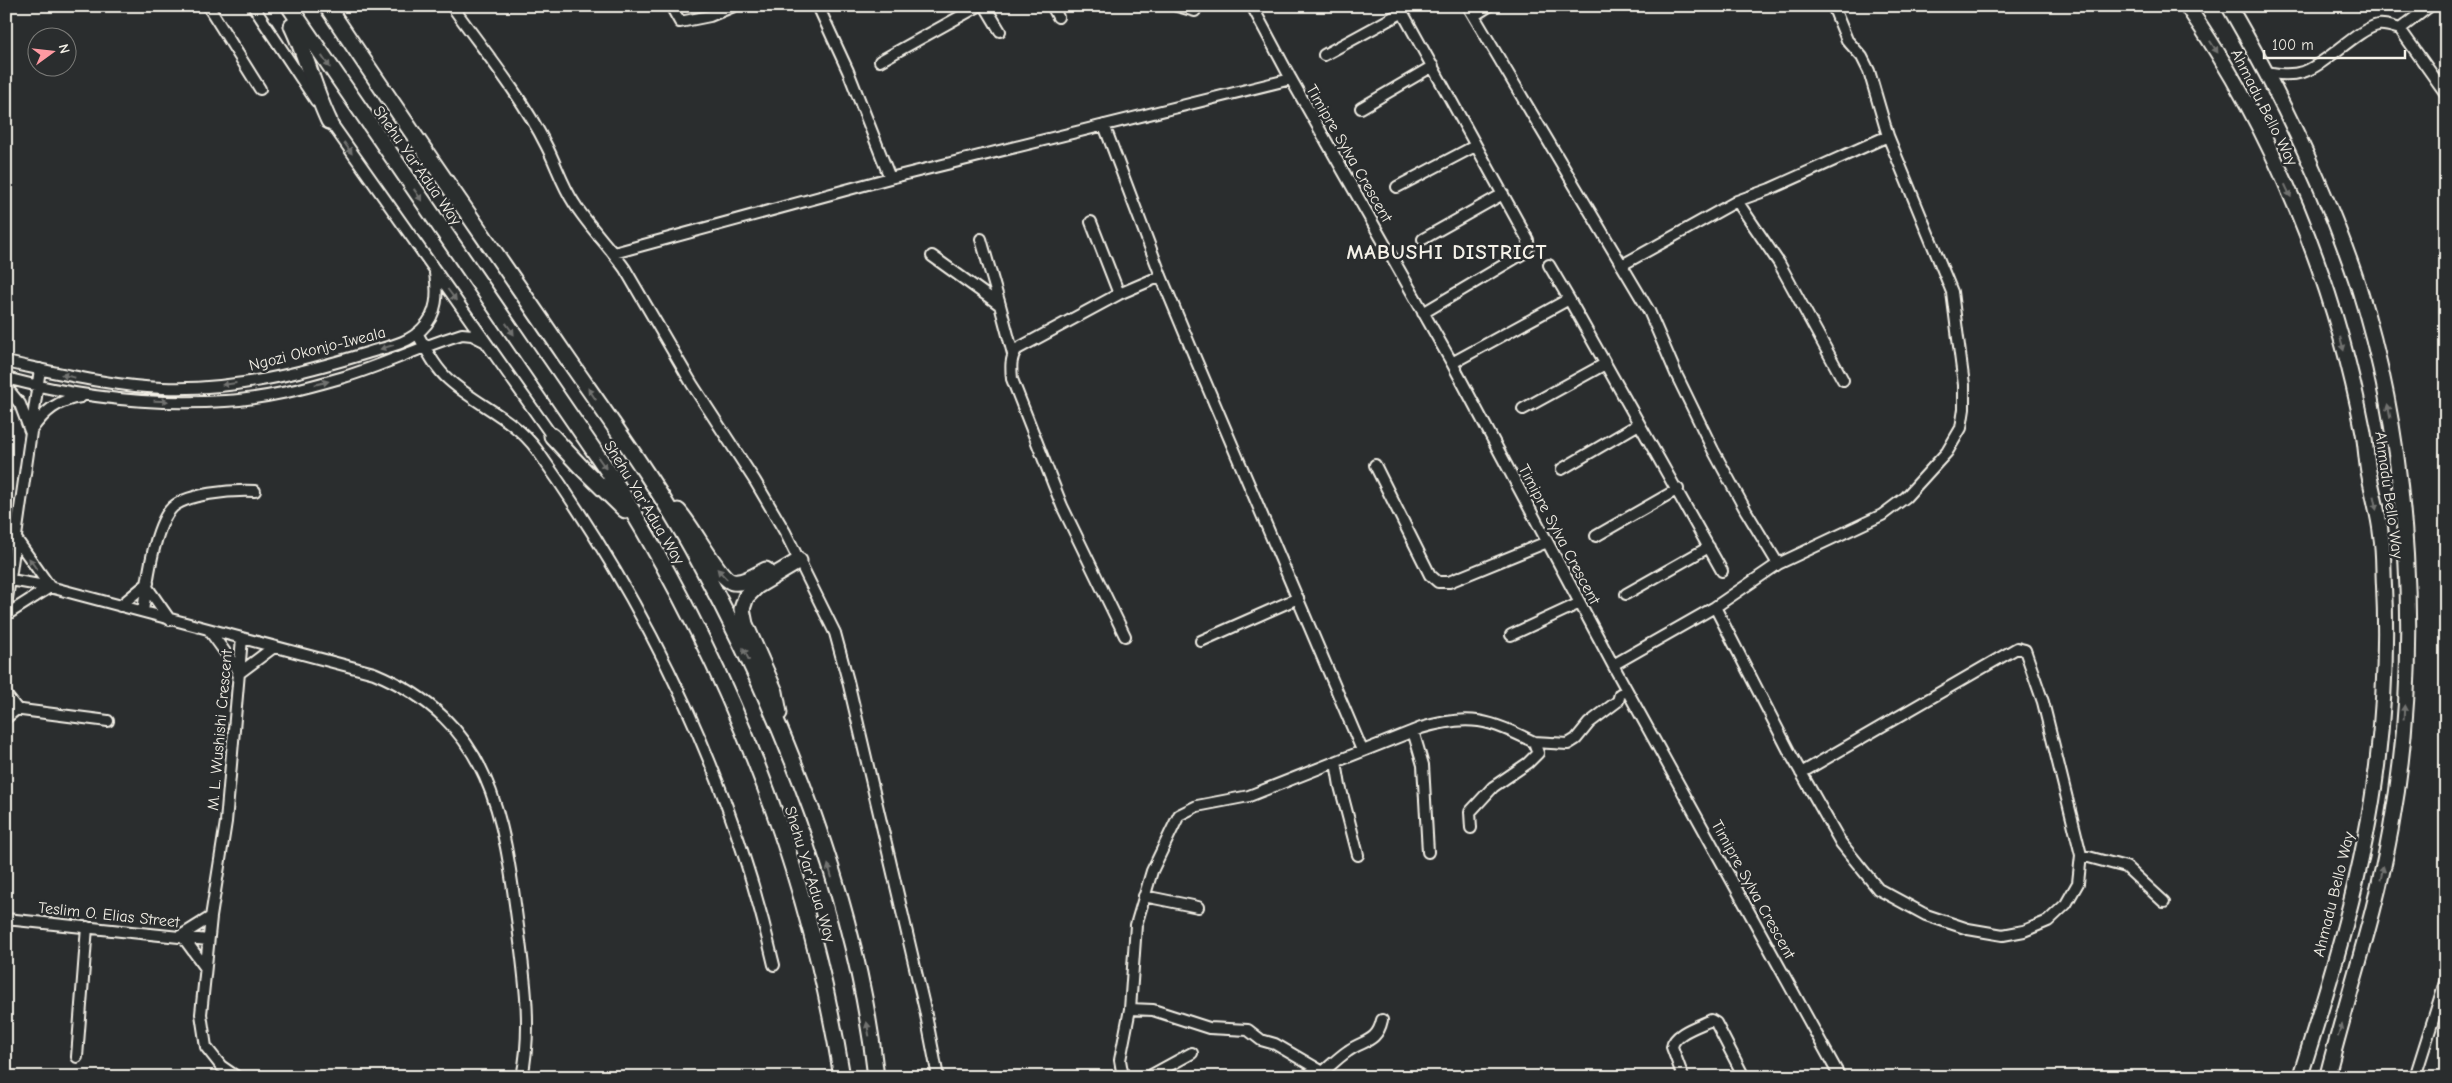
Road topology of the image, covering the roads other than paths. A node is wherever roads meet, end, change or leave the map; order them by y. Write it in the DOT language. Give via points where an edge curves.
graph roads {
  1 [pos="208,6"];
  2 [pos="253,6"];
  3 [pos="283,6"];
  4 [pos="289,6"];
  5 [pos="327,6"];
  6 [pos="452,6"];
  7 [pos="671,6"];
  8 [pos="734,6"];
  9 [pos="818,6"];
  10 [pos="1052,6"];
  11 [pos="1177,6"];
  12 [pos="1252,6"];
  13 [pos="1468,6"];
  14 [pos="1489,6"];
  15 [pos="1833,6"];
  16 [pos="2187,6"];
  17 [pos="2229,6"];
  18 [pos="2430,6"];
  19 [pos="983,8"];
  20 [pos="1401,9"];
  21 [pos="1195,11"];
  22 [pos="1475,15"];
  23 [pos="1058,17"];
  24 [pos="2400,29"];
  25 [pos="1000,31"];
  26 [pos="1324,55"];
  27 [pos="880,61"];
  28 [pos="1433,66"];
  29 [pos="2265,72"];
  30 [pos="1291,79"];
  31 [pos="260,89"];
  32 [pos="2446,94"];
  33 [pos="1361,108"];
  34 [pos="329,121"];
  35 [pos="1104,125"];
  36 [pos="1888,136"];
  37 [pos="1476,146"];
  38 [pos="890,178"];
  39 [pos="1397,187"];
  40 [pos="1503,194"];
  41 [pos="1737,201"];
  42 [pos="1091,222"];
  43 [pos="981,239"];
  44 [pos="1423,240"];
  45 [pos="614,253"];
  46 [pos="932,256"];
  47 [pos="1549,265"];
  48 [pos="1622,265"];
  49 [pos="435,272"];
  50 [pos="1161,276"];
  51 [pos="1119,294"];
  52 [pos="1569,299"];
  53 [pos="1000,305"];
  54 [pos="1423,313"];
  55 [pos="417,333"];
  56 [pos="489,344"];
  57 [pos="425,347"];
  58 [pos="1013,354"];
  59 [pos="6,362"];
  60 [pos="1452,363"];
  61 [pos="1605,364"];
  62 [pos="40,369"];
  63 [pos="6,378"];
  64 [pos="1843,380"];
  65 [pos="38,386"];
  66 [pos="6,387"];
  67 [pos="91,396"];
  68 [pos="1523,409"];
  69 [pos="1639,424"];
  70 [pos="30,432"];
  71 [pos="552,436"];
  72 [pos="1375,465"];
  73 [pos="1562,469"];
  74 [pos="1678,489"];
  75 [pos="254,491"];
  76 [pos="658,494"];
  77 [pos="645,530"];
  78 [pos="1596,536"];
  79 [pos="17,540"];
  80 [pos="1547,542"];
  81 [pos="1709,547"];
  82 [pos="797,557"];
  83 [pos="1778,564"];
  84 [pos="1722,571"];
  85 [pos="11,580"];
  86 [pos="147,585"];
  87 [pos="50,587"];
  88 [pos="1626,594"];
  89 [pos="1298,598"];
  90 [pos="1580,603"];
  91 [pos="6,606"];
  92 [pos="120,606"];
  93 [pos="1715,607"];
  94 [pos="143,612"];
  95 [pos="6,615"];
  96 [pos="170,620"];
  97 [pos="209,630"];
  98 [pos="1512,635"];
  99 [pos="1125,636"];
  100 [pos="242,638"];
  101 [pos="1201,641"];
  102 [pos="274,647"];
  103 [pos="1613,665"];
  104 [pos="238,672"];
  105 [pos="1627,690"];
  106 [pos="6,695"];
  107 [pos="6,708"];
  108 [pos="17,709"];
  109 [pos="6,718"];
  110 [pos="108,721"];
  111 [pos="1413,731"];
  112 [pos="784,739"];
  113 [pos="1534,742"];
  114 [pos="1362,750"];
  115 [pos="1336,762"];
  116 [pos="1801,773"];
  117 [pos="1471,828"];
  118 [pos="1428,852"];
  119 [pos="1358,855"];
  120 [pos="2082,855"];
  121 [pos="1144,896"];
  122 [pos="2164,902"];
  123 [pos="1198,907"];
  124 [pos="211,917"];
  125 [pos="6,919"];
  126 [pos="87,927"];
  127 [pos="181,937"];
  128 [pos="208,940"];
  129 [pos="774,965"];
  130 [pos="205,967"];
  131 [pos="2446,979"];
  132 [pos="1130,1009"];
  133 [pos="1382,1020"];
  134 [pos="837,1047"];
  135 [pos="1192,1053"];
  136 [pos="77,1057"];
  137 [pos="1322,1074"];
  138 [pos="237,1077"];
  139 [pos="522,1077"];
  140 [pos="836,1077"];
  141 [pos="842,1077"];
  142 [pos="876,1077"];
  143 [pos="938,1077"];
  144 [pos="1122,1077"];
  145 [pos="1148,1077"];
  146 [pos="1683,1077"];
  147 [pos="1744,1077"];
  148 [pos="1840,1077"];
  149 [pos="2300,1077"];
  150 [pos="2327,1077"];
  151 [pos="2416,1077"];
  1 -- 31 [label="street"];
  2 -- 34 [label="street"];
  3 -- 34 [label="highway"];
  4 -- 77 [label="highway, Shehu Yar'Adua Way, one-way" via="603,463"];
  76 -- 5 [label="highway, Shehu Yar'Adua Way, one-way"];
  6 -- 45 [label="street" via="522,106 574,202 602,243"];
  7 -- 8 [label="street" via="680,22 710,16"];
  9 -- 38 [label="street" via="848,71"];
  10 -- 23 [label="street"];
  11 -- 21 [label="street"];
  12 -- 30 [label="street, Timipre Sylva Crescent"];
  13 -- 22 [label="street"];
  14 -- 22 [label="street"];
  15 -- 36 [label="street" via="1843,34 1869,71"];
  16 -- 149 [label="main road, Ahmadu Bello Way, one-way" via="2233,76 2301,219 2330,299 2347,363 2364,431 2368,470 2382,536 2385,672 2370,815 2339,946"];
  17 -- 29 [label="main road, Ahmadu Bello Way"];
  18 -- 24 [label="street"];
  19 -- 25 [label="street"];
  19 -- 27 [label="street"];
  20 -- 26 [label="street"];
  20 -- 28 [label="street"];
  22 -- 48 [label="street" via="1520,97"];
  24 -- 29 [label="street" via="2377,25 2303,72 2284,75"];
  24 -- 32 [label="street"];
  28 -- 33 [label="street"];
  28 -- 37 [label="street"];
  150 -- 29 [label="main road, Ahmadu Bello Way, one-way" via="2382,875 2392,825 2402,739 2408,576 2391,420 2358,288 2310,164"];
  30 -- 35 [label="street"];
  30 -- 54 [label="street, Timipre Sylva Crescent"];
  34 -- 49 [label="street, one-way"];
  35 -- 38 [label="street"];
  35 -- 50 [label="street"];
  36 -- 41 [label="street"];
  36 -- 83 [label="street" via="1952,292 1964,385 1961,428 1947,452 1906,497 1882,514"];
  37 -- 39 [label="street"];
  37 -- 40 [label="street"];
  38 -- 45 [label="street"];
  40 -- 44 [label="street"];
  40 -- 54 [label="street" via="1528,240 1524,253"];
  41 -- 48 [label="street"];
  41 -- 64 [label="street" via="1780,263"];
  42 -- 51 [label="street"];
  43 -- 53 [label="street"];
  45 -- 82 [label="street" via="692,384 755,480"];
  46 -- 53 [label="street"];
  47 -- 52 [label="street"];
  48 -- 83 [label="street" via="1650,311 1677,376 1714,450"];
  49 -- 55 [label="street, Ngozi Okonjo-Iweala" via="438,295 435,307 430,319"];
  49 -- 56 [label="street, one-way"];
  50 -- 51 [label="street"];
  50 -- 89 [label="street"];
  51 -- 58 [label="street"];
  52 -- 60 [label="street"];
  52 -- 61 [label="street"];
  53 -- 58 [label="street"];
  54 -- 60 [label="street, Timipre Sylva Crescent"];
  55 -- 57 [label="street"];
  55 -- 62 [label="street, Ngozi Okonjo-Iweala, one-way" via="399,343 308,370 190,388 98,382"];
  56 -- 57 [label="street" via="472,335 462,334"];
  56 -- 71 [label="street"];
  67 -- 57 [label="street, one-way" via="226,401 346,376"];
  57 -- 129 [label="street" via="448,379 500,415 536,448 584,520 656,643 696,727 727,805 746,858"];
  58 -- 99 [label="street" via="1010,365 1012,379 1062,506"];
  59 -- 62 [label="street, Ngozi Okonjo-Iweala"];
  60 -- 80 [label="street, Timipre Sylva Crescent"];
  61 -- 68 [label="street"];
  61 -- 69 [label="street"];
  62 -- 65 [label="street"];
  63 -- 65 [label="street"];
  65 -- 67 [label="street"];
  65 -- 70 [label="street"];
  66 -- 70 [label="street" via="20,404"];
  67 -- 70 [label="street" via="53,406"];
  69 -- 73 [label="street"];
  69 -- 74 [label="street"];
  70 -- 79 [label="street"];
  71 -- 77 [label="highway"];
  72 -- 80 [label="street" via="1430,574 1438,582 1449,582"];
  74 -- 78 [label="street"];
  74 -- 81 [label="street"];
  75 -- 86 [label="street" via="198,495 170,510 154,546"];
  82 -- 76 [label="highway, one-way" via="749,579 733,582 726,579 680,513"];
  112 -- 76 [label="highway, Shehu Yar'Adua Way, one-way" via="716,593"];
  77 -- 134 [label="highway, Shehu Yar'Adua Way" via="710,655 765,782 809,920"];
  79 -- 85 [label="street"];
  87 -- 79 [label="street, one-way"];
  80 -- 90 [label="street, Timipre Sylva Crescent"];
  81 -- 84 [label="street"];
  81 -- 88 [label="street"];
  82 -- 112 [label="highway" via="757,586 746,597 742,609 745,624 775,692"];
  82 -- 143 [label="street" via="835,632"];
  83 -- 93 [label="street"];
  85 -- 87 [label="street"];
  85 -- 91 [label="street"];
  86 -- 92 [label="street"];
  86 -- 94 [label="street"];
  86 -- 96 [label="street"];
  87 -- 92 [label="street"];
  87 -- 95 [label="street"];
  89 -- 101 [label="street"];
  89 -- 114 [label="street"];
  90 -- 98 [label="street"];
  90 -- 103 [label="street, Timipre Sylva Crescent"];
  92 -- 94 [label="street"];
  93 -- 103 [label="street"];
  93 -- 116 [label="street"];
  94 -- 96 [label="street"];
  96 -- 97 [label="street"];
  97 -- 100 [label="street"];
  97 -- 104 [label="street"];
  100 -- 102 [label="street, M. L. Wushishi Crescent"];
  100 -- 104 [label="street, M. L. Wushishi Crescent"];
  102 -- 104 [label="street"];
  102 -- 139 [label="street, M. L. Wushishi Crescent" via="394,681 445,717 487,777 498,808 512,881 526,1013 527,1052"];
  103 -- 105 [label="street, Timipre Sylva Crescent"];
  104 -- 124 [label="street, M. L. Wushishi Crescent" via="226,822"];
  105 -- 113 [label="street" via="1568,744"];
  105 -- 148 [label="street, Timipre Sylva Crescent"];
  106 -- 108 [label="street"];
  107 -- 108 [label="street"];
  108 -- 109 [label="street"];
  108 -- 110 [label="street"];
  111 -- 113 [label="street" via="1449,719 1469,719 1502,727"];
  111 -- 114 [label="street"];
  111 -- 118 [label="street" via="1423,765"];
  142 -- 112 [label="highway, Shehu Yar'Adua Way, one-way" via="863,996 845,922 825,853"];
  113 -- 117 [label="street" via="1538,753 1493,787 1470,812"];
  114 -- 115 [label="street"];
  115 -- 119 [label="street"];
  115 -- 121 [label="street" via="1249,796 1197,806 1179,815 1152,871"];
  116 -- 120 [label="street" via="1840,843 1878,889 1926,916 1968,929 2003,935 2048,921 2066,904 2078,883"];
  116 -- 120 [label="street" via="2017,648 2025,650 2043,702"];
  120 -- 122 [label="street" via="2126,867"];
  121 -- 123 [label="street"];
  121 -- 132 [label="street" via="1136,925"];
  124 -- 127 [label="street"];
  124 -- 128 [label="street, M. L. Wushishi Crescent"];
  125 -- 126 [label="street, Teslim O. Elias Street"];
  126 -- 127 [label="street, Teslim O. Elias Street"];
  126 -- 136 [label="street"];
  127 -- 128 [label="street, Teslim O. Elias Street"];
  127 -- 130 [label="street"];
  128 -- 130 [label="street, M. L. Wushishi Crescent"];
  130 -- 138 [label="street, M. L. Wushishi Crescent" via="201,1014 206,1047 221,1066"];
  131 -- 151 [label="street"];
  132 -- 137 [label="street" via="1153,1010 1209,1028 1248,1030"];
  132 -- 144 [label="street" via="1120,1060"];
  133 -- 137 [label="street" via="1380,1030 1367,1043 1350,1050"];
  134 -- 140 [label="highway"];
  134 -- 141 [label="highway, Shehu Yar'Adua Way"];
  135 -- 145 [label="street"];
  146 -- 147 [label="street" via="1672,1042 1711,1020 1716,1023"];
}
